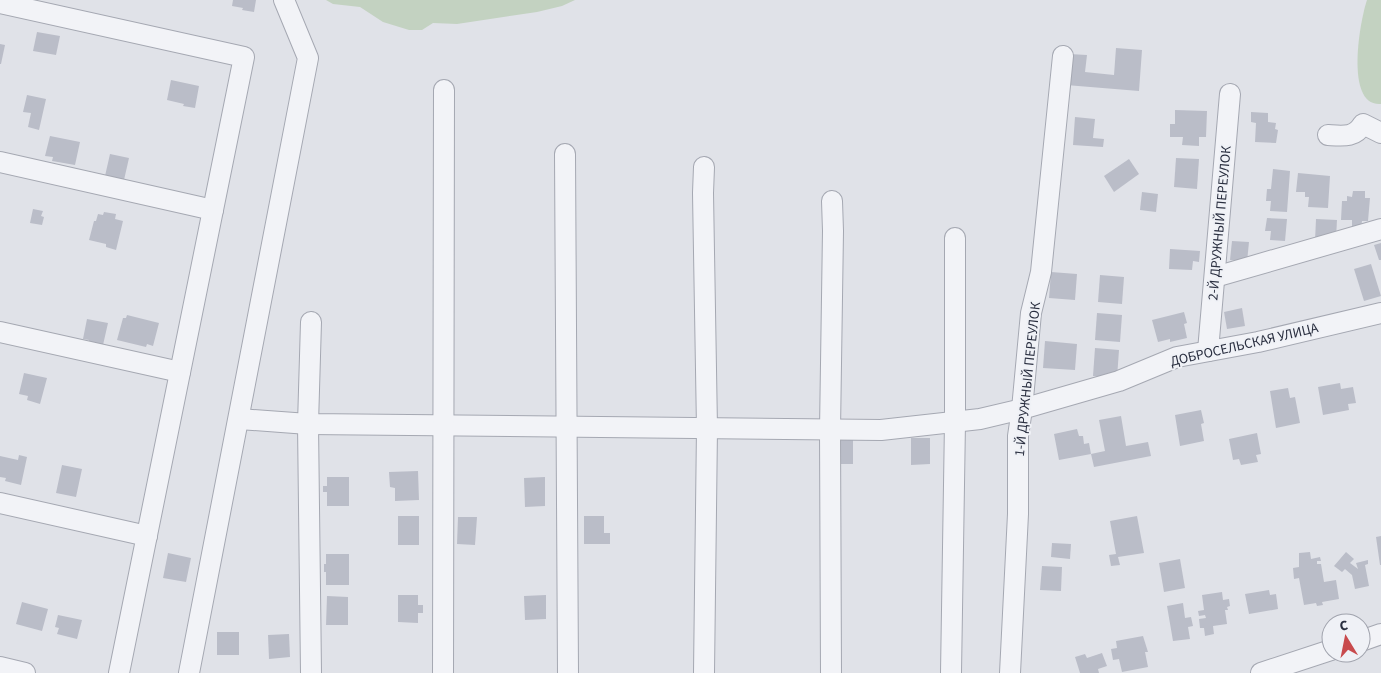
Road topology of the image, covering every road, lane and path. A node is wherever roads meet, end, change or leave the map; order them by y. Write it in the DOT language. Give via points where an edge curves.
graph roads {
  1 [pos="284,0"];
  2 [pos="0,3"];
  3 [pos="1063,56"];
  4 [pos="444,90"];
  5 [pos="1230,94"];
  6 [pos="1381,133"];
  7 [pos="1328,135"];
  8 [pos="565,154"];
  9 [pos="0,162"];
  10 [pos="704,167"];
  11 [pos="832,201"];
  12 [pos="213,210"];
  13 [pos="1381,228"];
  14 [pos="955,238"];
  15 [pos="1215,276"];
  16 [pos="1381,313"];
  17 [pos="311,322"];
  18 [pos="0,332"];
  19 [pos="1208,351"];
  20 [pos="180,372"];
  21 [pos="1022,409"];
  22 [pos="239,419"];
  23 [pos="955,422"];
  24 [pos="308,424"];
  25 [pos="445,426"];
  26 [pos="565,427"];
  27 [pos="707,428"];
  28 [pos="830,430"];
  29 [pos="0,503"];
  30 [pos="147,536"];
  31 [pos="1321,653"];
  32 [pos="0,667"];
  33 [pos="25,673"];
  34 [pos="119,673"];
  35 [pos="189,673"];
  36 [pos="310,673"];
  37 [pos="444,673"];
  38 [pos="568,673"];
  39 [pos="704,673"];
  40 [pos="831,673"];
  41 [pos="951,673"];
  42 [pos="1010,673"];
  43 [pos="1261,673"];
  1 -- 22 [label="street" via="308,58"];
  2 -- 12 [label="street" via="244,57"];
  3 -- 21 [label="street, 1-Й ДРУЖНЫЙ ПЕРЕУЛОК" via="1041,272 1031,313"];
  4 -- 25 [label="street"];
  5 -- 15 [label="street, 2-Й ДРУЖНЫЙ ПЕРЕУЛОК"];
  6 -- 7 [label="street" via="1364,124 1354,134"];
  8 -- 26 [label="street"];
  9 -- 12 [label="street"];
  10 -- 27 [label="street"];
  11 -- 28 [label="street"];
  12 -- 20 [label="street"];
  13 -- 15 [label="street"];
  14 -- 23 [label="street"];
  15 -- 19 [label="street, 2-Й ДРУЖНЫЙ ПЕРЕУЛОК"];
  16 -- 19 [label="street, ДОБРОСЕЛЬСКАЯ УЛИЦА"];
  17 -- 24 [label="street"];
  18 -- 20 [label="street"];
  19 -- 21 [label="street, ДОБРОСЕЛЬСКАЯ УЛИЦА" via="1177,357 1119,380"];
  20 -- 30 [label="street"];
  21 -- 23 [label="street, ДОБРОСЕЛЬСКАЯ УЛИЦА"];
  21 -- 42 [label="street, 1-Й ДРУЖНЫЙ ПЕРЕУЛОК" via="1018,436 1018,514"];
  22 -- 24 [label="street, ДОБРОСЕЛЬСКАЯ УЛИЦА"];
  22 -- 35 [label="street"];
  23 -- 28 [label="street, ДОБРОСЕЛЬСКАЯ УЛИЦА" via="881,430"];
  23 -- 41 [label="street"];
  24 -- 25 [label="street, ДОБРОСЕЛЬСКАЯ УЛИЦА"];
  24 -- 36 [label="street"];
  25 -- 26 [label="street, ДОБРОСЕЛЬСКАЯ УЛИЦА"];
  25 -- 37 [label="street"];
  26 -- 27 [label="street, ДОБРОСЕЛЬСКАЯ УЛИЦА"];
  26 -- 38 [label="street"];
  27 -- 28 [label="street, ДОБРОСЕЛЬСКАЯ УЛИЦА"];
  27 -- 39 [label="street"];
  28 -- 40 [label="street"];
  29 -- 30 [label="street"];
  30 -- 34 [label="street"];
  31 -- 43 [label="street"];
  32 -- 33 [label="street"];
}
